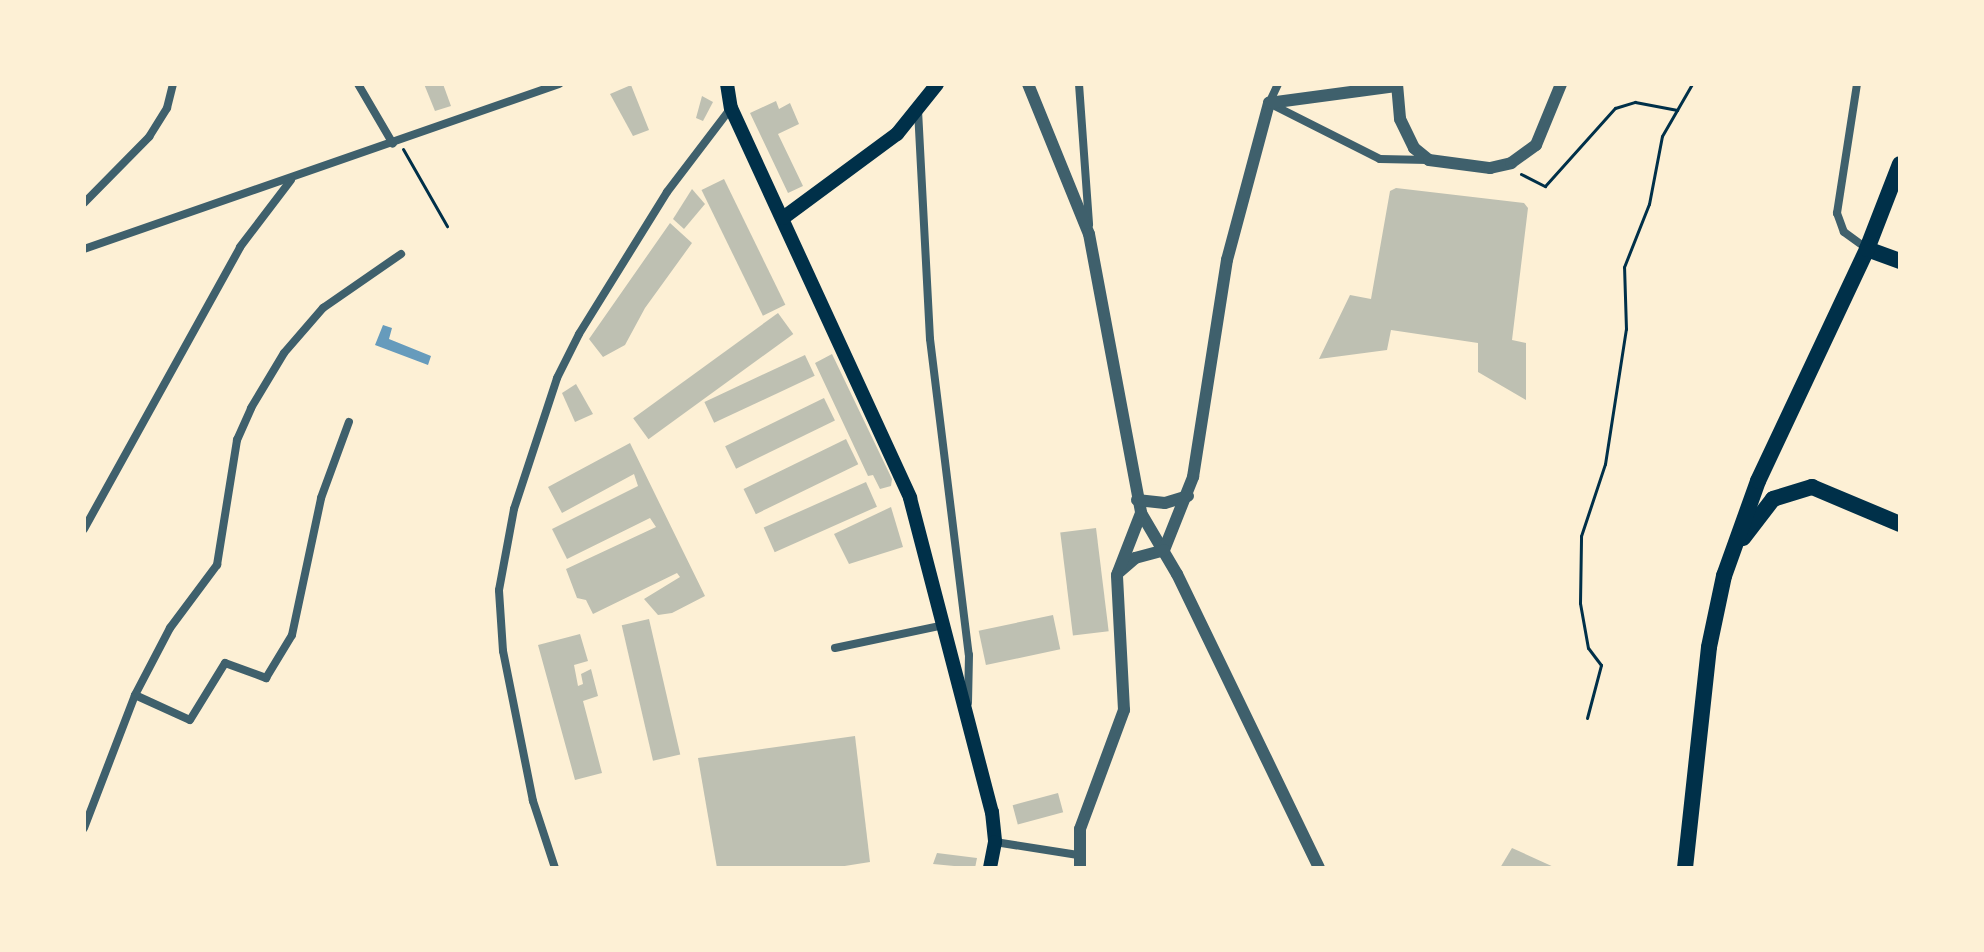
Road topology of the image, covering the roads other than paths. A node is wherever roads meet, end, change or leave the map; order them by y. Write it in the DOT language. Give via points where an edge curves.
graph roads {
  1 [pos="173,84"];
  2 [pos="358,84"];
  3 [pos="559,84"];
  4 [pos="727,84"];
  5 [pos="937,84"];
  6 [pos="1028,84"];
  7 [pos="1079,84"];
  8 [pos="1278,84"];
  9 [pos="1561,84"];
  10 [pos="1857,84"];
  11 [pos="1394,85"];
  12 [pos="1269,103"];
  13 [pos="731,108"];
  14 [pos="918,110"];
  15 [pos="396,143"];
  16 [pos="1429,160"];
  17 [pos="1900,164"];
  18 [pos="292,180"];
  19 [pos="84,203"];
  20 [pos="783,218"];
  21 [pos="1089,234"];
  22 [pos="84,249"];
  23 [pos="1867,249"];
  24 [pos="401,254"];
  25 [pos="1900,261"];
  26 [pos="349,422"];
  27 [pos="1188,496"];
  28 [pos="1139,507"];
  29 [pos="1900,524"];
  30 [pos="84,529"];
  31 [pos="1164,550"];
  32 [pos="1732,553"];
  33 [pos="1117,575"];
  34 [pos="944,624"];
  35 [pos="835,648"];
  36 [pos="135,695"];
  37 [pos="968,711"];
  38 [pos="84,828"];
  39 [pos="995,842"];
  40 [pos="1079,861"];
  41 [pos="555,868"];
  42 [pos="990,868"];
  43 [pos="1319,868"];
  44 [pos="1685,868"];
  1 -- 19 [label="street" via="167,108 149,137"];
  2 -- 15 [label="street"];
  3 -- 15 [label="street"];
  4 -- 13 [label="main road"];
  5 -- 14 [label="main road"];
  6 -- 21 [label="street"];
  7 -- 21 [label="street"];
  8 -- 12 [label="street"];
  9 -- 16 [label="street" via="1536,145 1511,163 1490,168"];
  10 -- 23 [label="street" via="1837,213 1844,232"];
  11 -- 12 [label="street"];
  11 -- 16 [label="street" via="1407,138"];
  12 -- 16 [label="street" via="1380,159"];
  12 -- 27 [label="street" via="1237,214"];
  13 -- 20 [label="main road"];
  13 -- 41 [label="street" via="626,254 579,334 552,392 514,509 499,590 503,651 533,801"];
  14 -- 20 [label="main road" via="897,134"];
  14 -- 37 [label="street" via="930,339 969,655"];
  15 -- 18 [label="street"];
  17 -- 23 [label="main road"];
  18 -- 22 [label="street"];
  18 -- 30 [label="street" via="240,247"];
  20 -- 34 [label="main road" via="898,464"];
  21 -- 28 [label="street"];
  23 -- 25 [label="main road"];
  23 -- 32 [label="main road" via="1758,481"];
  24 -- 36 [label="street" via="323,308 266,381 237,440 217,565 170,628"];
  26 -- 36 [label="street" via="321,498 292,635 266,678 225,663 190,720"];
  27 -- 28 [label="street"];
  27 -- 31 [label="street"];
  28 -- 31 [label="street"];
  28 -- 33 [label="street"];
  29 -- 32 [label="main road" via="1826,489 1797,488 1773,499"];
  31 -- 33 [label="street" via="1135,558"];
  31 -- 43 [label="street"];
  32 -- 44 [label="main road" via="1709,647"];
  33 -- 40 [label="street" via="1124,710 1082,822"];
  34 -- 35 [label="street"];
  34 -- 37 [label="main road"];
  36 -- 38 [label="street"];
  37 -- 39 [label="main road"];
  39 -- 40 [label="street"];
  39 -- 42 [label="main road"];
}
